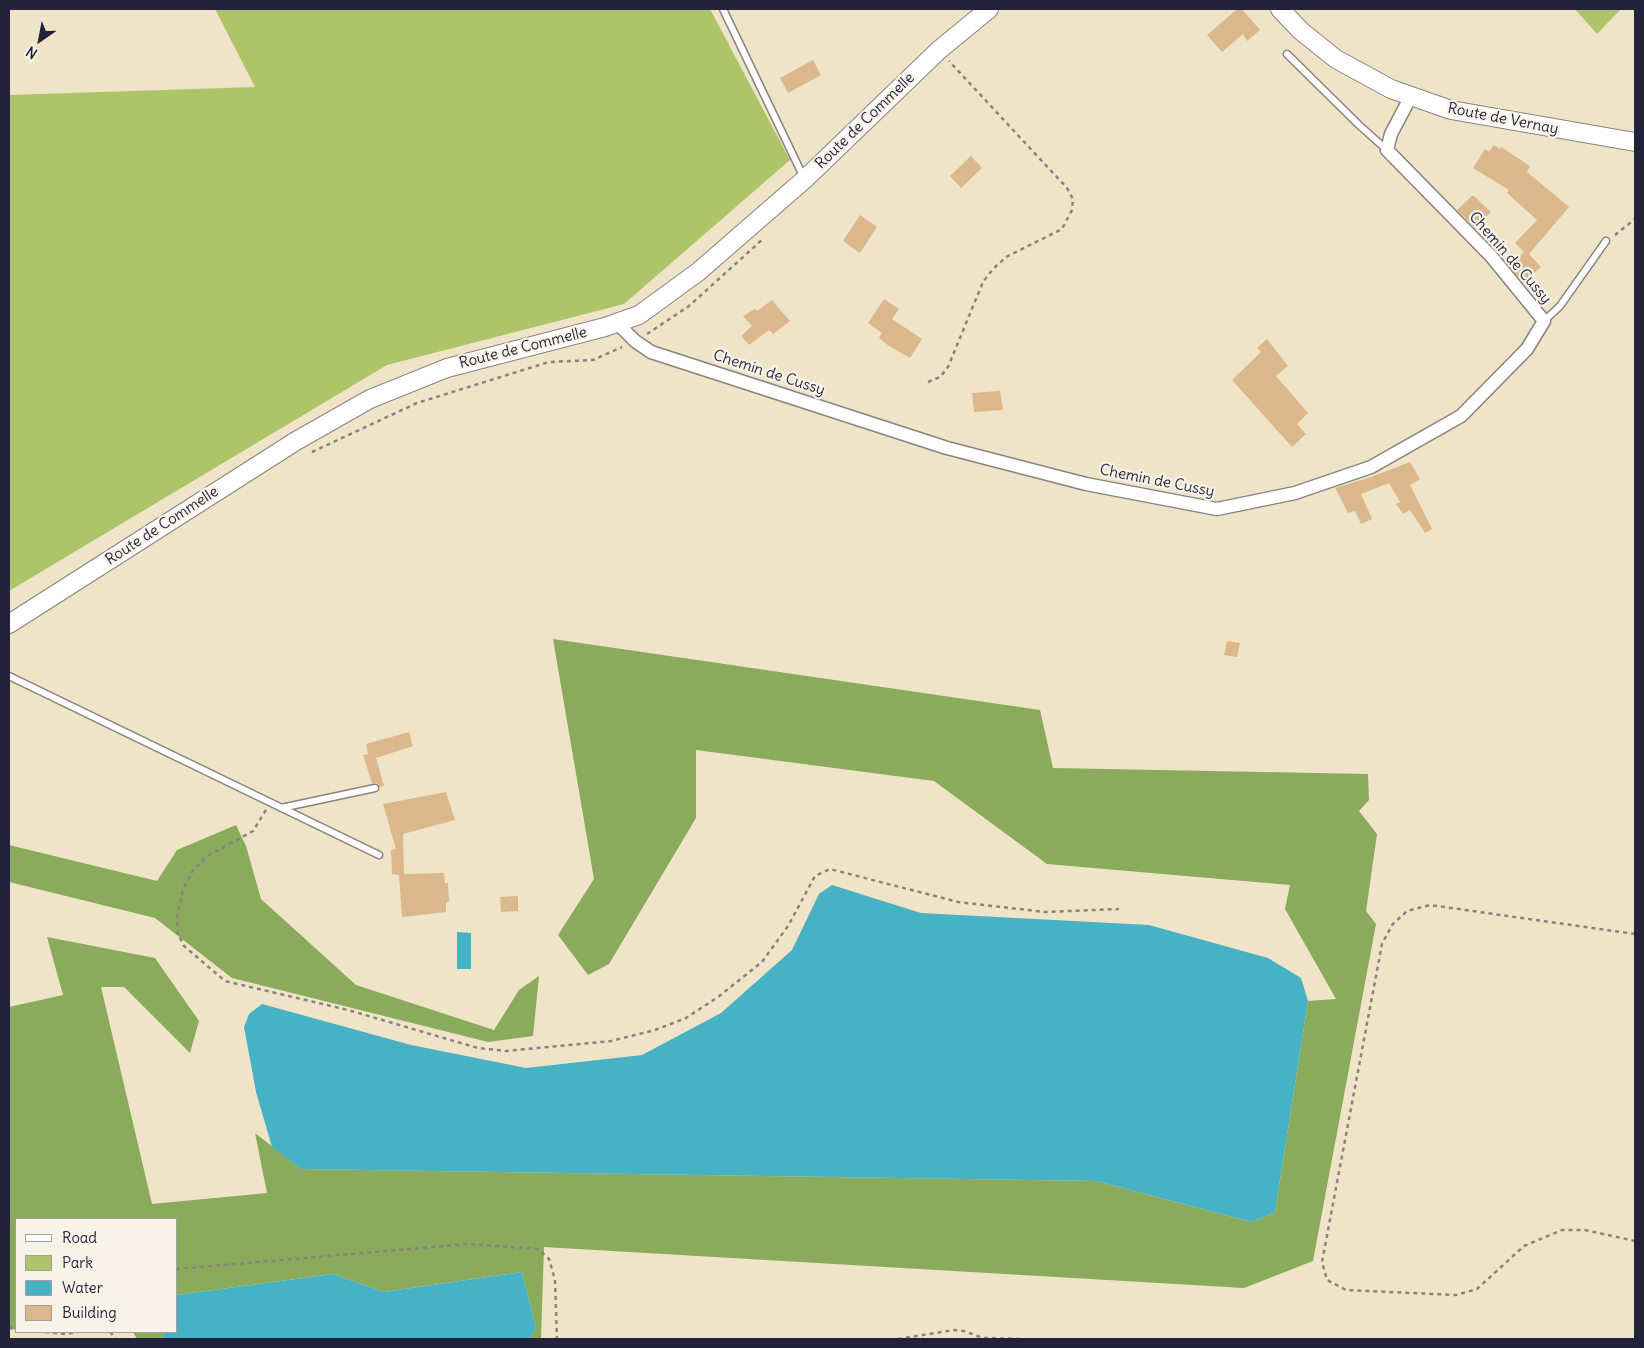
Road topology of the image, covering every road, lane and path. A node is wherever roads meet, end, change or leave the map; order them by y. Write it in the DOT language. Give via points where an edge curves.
graph roads {
  1 [pos="723,9"];
  2 [pos="989,9"];
  3 [pos="1280,9"];
  4 [pos="939,50"];
  5 [pos="1287,54"];
  6 [pos="1411,96"];
  7 [pos="1635,142"];
  8 [pos="1387,150"];
  9 [pos="805,179"];
  10 [pos="1635,219"];
  11 [pos="765,237"];
  12 [pos="1606,241"];
  13 [pos="1544,321"];
  14 [pos="618,324"];
  15 [pos="635,341"];
  16 [pos="928,382"];
  17 [pos="304,456"];
  18 [pos="9,624"];
  19 [pos="9,676"];
  20 [pos="375,788"];
  21 [pos="271,803"];
  22 [pos="281,808"];
  23 [pos="379,855"];
  24 [pos="1119,909"];
  25 [pos="1635,934"];
  26 [pos="1635,1241"];
  27 [pos="178,1269"];
  28 [pos="56,1333"];
  29 [pos="72,1333"];
  30 [pos="557,1339"];
  31 [pos="898,1339"];
  32 [pos="1023,1339"];
  1 -- 9 [label="lane"];
  2 -- 4 [label="street, Route de Commelle"];
  3 -- 6 [label="street, Route de Vernay" via="1301,31 1336,58"];
  4 -- 9 [label="street, Route de Commelle"];
  4 -- 16 [label="path" via="1067,188 1072,210 1062,229 1006,257 983,282 948,367 940,377"];
  5 -- 8 [label="lane"];
  6 -- 7 [label="street, Route de Vernay" via="1451,110"];
  6 -- 8 [label="street" via="1391,134"];
  8 -- 13 [label="street, Chemin de Cussy" via="1491,256"];
  9 -- 14 [label="street, Route de Commelle" via="670,294 639,315"];
  10 -- 12 [label="path"];
  11 -- 15 [label="path" via="689,306"];
  12 -- 13 [label="lane" via="1560,306"];
  13 -- 15 [label="street, Chemin de Cussy" via="1527,349 1460,416 1371,467 1295,493 1217,509 1086,484 947,448 652,352"];
  14 -- 15 [label="street, Chemin de Cussy"];
  14 -- 18 [label="street, Route de Commelle" via="447,368 370,399 296,441"];
  15 -- 17 [label="path" via="594,360 549,362 417,403"];
  19 -- 21 [label="lane"];
  20 -- 22 [label="lane"];
  21 -- 22 [label="lane"];
  21 -- 24 [label="path" via="253,831 206,857 191,873 183,889 177,917 178,934 184,946 225,981 348,1010 478,1048 506,1051 611,1041 686,1018 762,962 788,926 815,876 830,868 958,902 1044,912"];
  22 -- 23 [label="lane"];
  25 -- 26 [label="path" via="1430,905 1407,911 1392,925 1382,944 1322,1262 1327,1280 1346,1290 1456,1295 1477,1289 1524,1246 1562,1230 1585,1230"];
  27 -- 30 [label="path" via="468,1244 538,1249 549,1259 555,1280"];
  28 -- 29 [label="path"];
  31 -- 32 [label="path" via="954,1330 983,1338"];
}
